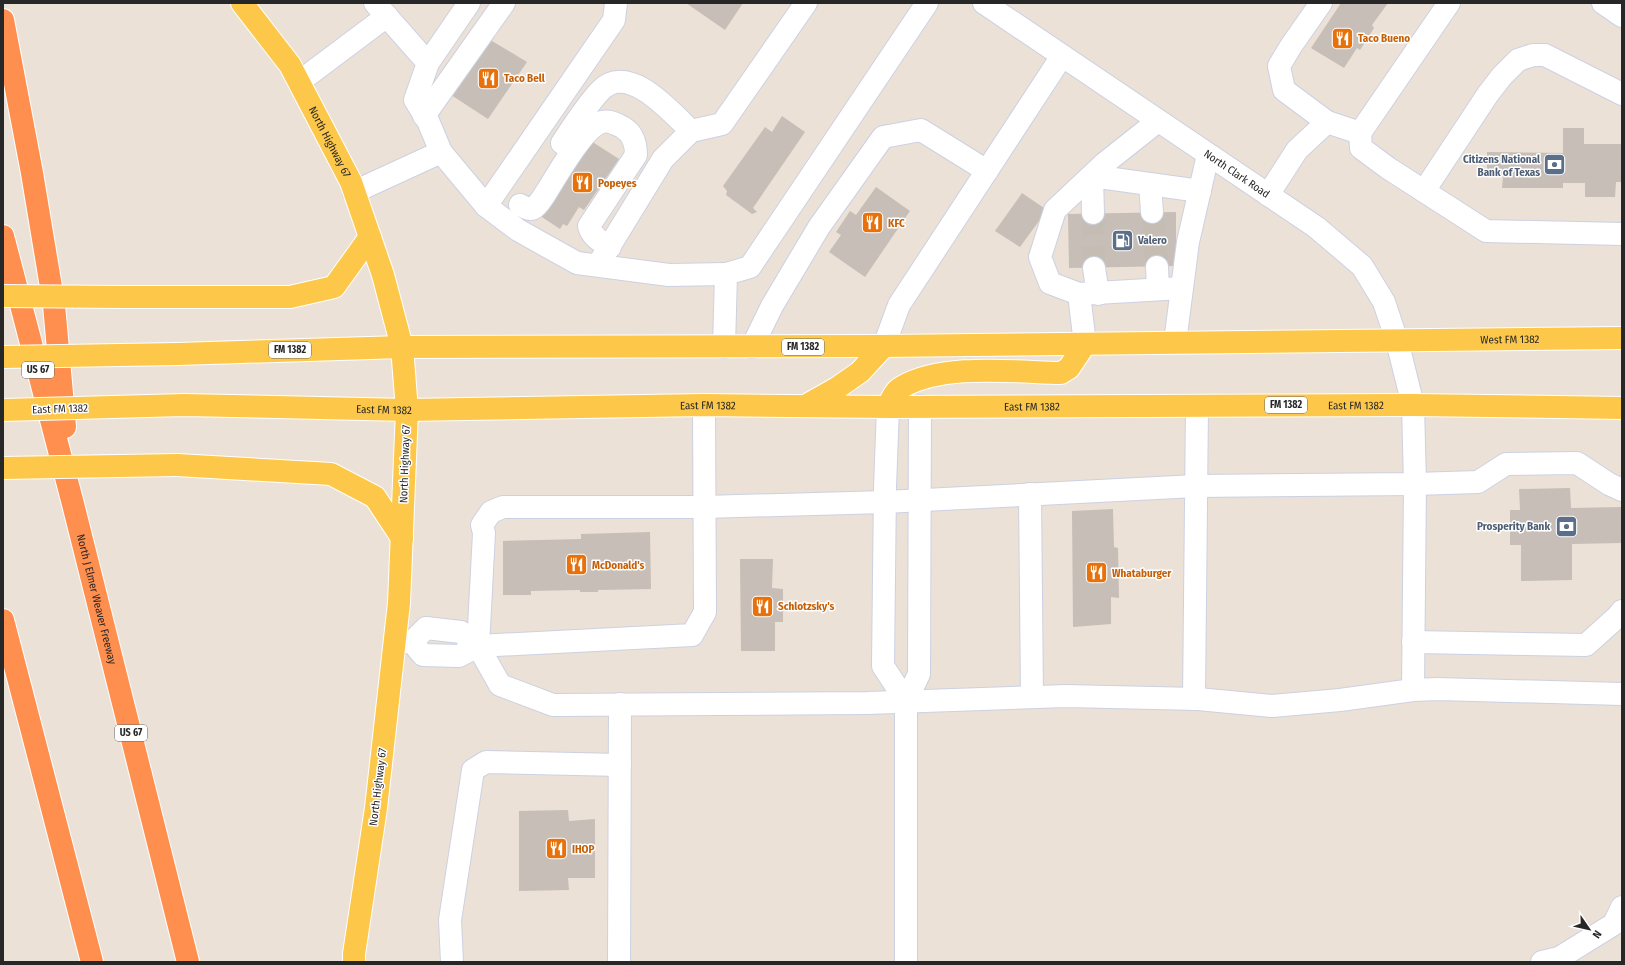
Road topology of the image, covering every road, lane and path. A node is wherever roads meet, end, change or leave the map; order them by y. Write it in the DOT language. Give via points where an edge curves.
graph roads {
  1 [pos="242,3"];
  2 [pos="469,3"];
  3 [pos="504,3"];
  4 [pos="616,3"];
  5 [pos="806,3"];
  6 [pos="927,3"];
  7 [pos="984,3"];
  8 [pos="1321,3"];
  9 [pos="1450,3"];
  10 [pos="1603,3"];
  11 [pos="381,10"];
  12 [pos="1622,16"];
  13 [pos="3,20"];
  14 [pos="1062,56"];
  15 [pos="428,63"];
  16 [pos="299,82"];
  17 [pos="1622,94"];
  18 [pos="424,116"];
  19 [pos="1158,121"];
  20 [pos="1327,122"];
  21 [pos="691,131"];
  22 [pos="1360,133"];
  23 [pos="441,152"];
  24 [pos="1208,155"];
  25 [pos="987,171"];
  26 [pos="1092,176"];
  27 [pos="1150,184"];
  28 [pos="1200,191"];
  29 [pos="1424,191"];
  30 [pos="354,192"];
  31 [pos="1268,195"];
  32 [pos="486,206"];
  33 [pos="1152,212"];
  34 [pos="1093,213"];
  35 [pos="514,214"];
  36 [pos="1622,234"];
  37 [pos="3,236"];
  38 [pos="370,238"];
  39 [pos="610,247"];
  40 [pos="598,265"];
  41 [pos="1157,267"];
  42 [pos="1094,268"];
  43 [pos="726,274"];
  44 [pos="1182,288"];
  45 [pos="1158,289"];
  46 [pos="1088,294"];
  47 [pos="3,296"];
  48 [pos="1622,338"];
  49 [pos="1398,341"];
  50 [pos="1175,342"];
  51 [pos="1085,344"];
  52 [pos="884,346"];
  53 [pos="402,347"];
  54 [pos="724,347"];
  55 [pos="752,347"];
  56 [pos="3,357"];
  57 [pos="1413,404"];
  58 [pos="704,405"];
  59 [pos="807,405"];
  60 [pos="920,406"];
  61 [pos="1197,406"];
  62 [pos="888,407"];
  63 [pos="1622,408"];
  64 [pos="3,410"];
  65 [pos="407,410"];
  66 [pos="3,468"];
  67 [pos="1416,484"];
  68 [pos="1196,486"];
  69 [pos="1622,490"];
  70 [pos="1030,494"];
  71 [pos="920,500"];
  72 [pos="885,502"];
  73 [pos="73,504"];
  74 [pos="704,507"];
  75 [pos="402,538"];
  76 [pos="1622,611"];
  77 [pos="3,620"];
  78 [pos="403,642"];
  79 [pos="1413,642"];
  80 [pos="478,646"];
  81 [pos="1413,690"];
  82 [pos="1622,694"];
  83 [pos="1032,697"];
  84 [pos="1194,698"];
  85 [pos="906,702"];
  86 [pos="620,704"];
  87 [pos="620,765"];
  88 [pos="1622,907"];
  89 [pos="92,962"];
  90 [pos="188,962"];
  91 [pos="354,962"];
  92 [pos="452,962"];
  93 [pos="619,962"];
  94 [pos="906,962"];
  95 [pos="1542,962"];
  1 -- 16 [label="main road, North Highway 67" via="290,65"];
  2 -- 15 [label="street"];
  3 -- 18 [label="street"];
  4 -- 32 [label="street" via="614,20"];
  5 -- 21 [label="street" via="722,124"];
  6 -- 43 [label="street" via="750,267"];
  7 -- 14 [label="street, North Clark Road"];
  8 -- 20 [label="street" via="1279,66 1284,90"];
  9 -- 22 [label="street"];
  10 -- 12 [label="street"];
  11 -- 15 [label="street"];
  11 -- 16 [label="street"];
  13 -- 73 [label="highway" via="54,305"];
  14 -- 19 [label="street, North Clark Road"];
  14 -- 25 [label="street"];
  15 -- 18 [label="street" via="415,100"];
  16 -- 30 [label="main road, North Highway 67"];
  17 -- 29 [label="street" via="1545,55 1533,55 1518,60 1488,94"];
  18 -- 23 [label="street"];
  19 -- 24 [label="street, North Clark Road"];
  19 -- 26 [label="street"];
  20 -- 22 [label="street"];
  20 -- 31 [label="street" via="1297,150"];
  21 -- 35 [label="street" via="656,97 623,81 612,83 601,90 571,129"];
  21 -- 39 [label="street" via="663,159"];
  22 -- 29 [label="street" via="1361,148"];
  23 -- 30 [label="street"];
  23 -- 32 [label="street"];
  24 -- 28 [label="street"];
  24 -- 31 [label="street, North Clark Road"];
  25 -- 52 [label="street" via="899,305"];
  25 -- 55 [label="street" via="921,130 883,137 819,227 772,306"];
  26 -- 27 [label="street"];
  26 -- 34 [label="street"];
  26 -- 46 [label="street" via="1055,210 1040,257 1050,283"];
  27 -- 28 [label="street"];
  27 -- 33 [label="street"];
  28 -- 44 [label="street" via="1188,242"];
  29 -- 36 [label="street" via="1486,231"];
  30 -- 38 [label="main road, North Highway 67"];
  31 -- 49 [label="street, North Clark Road" via="1316,227 1362,266 1384,302"];
  32 -- 35 [label="street"];
  35 -- 39 [label="street" via="534,208 582,138 596,125 612,122 632,136 636,144 636,155 589,226 597,240"];
  35 -- 40 [label="street" via="518,230 577,263"];
  37 -- 73 [label="highway, North J Elmer Weaver Freeway / US 67"];
  38 -- 47 [label="main road, bridge" via="334,286 290,297"];
  38 -- 53 [label="main road, North Highway 67" via="383,275"];
  39 -- 40 [label="street"];
  40 -- 43 [label="street" via="669,275"];
  41 -- 45 [label="street"];
  42 -- 46 [label="street"];
  43 -- 54 [label="street"];
  44 -- 45 [label="street"];
  44 -- 50 [label="street"];
  45 -- 46 [label="street"];
  46 -- 51 [label="street"];
  48 -- 49 [label="main road, West FM 1382 / FM 1382"];
  49 -- 50 [label="main road, FM 1382"];
  49 -- 57 [label="street, North Clark Road"];
  50 -- 51 [label="main road, FM 1382"];
  51 -- 52 [label="main road, FM 1382"];
  51 -- 62 [label="main road" via="1069,368 1061,373 960,371 931,376 901,387"];
  52 -- 55 [label="main road, FM 1382"];
  52 -- 59 [label="main road" via="860,372"];
  53 -- 54 [label="main road, FM 1382"];
  53 -- 56 [label="main road, FM 1382, bridge"];
  53 -- 65 [label="main road, North Highway 67"];
  54 -- 55 [label="main road, FM 1382"];
  57 -- 61 [label="main road, East FM 1382 / FM 1382"];
  57 -- 63 [label="main road, FM 1382"];
  57 -- 67 [label="street, North Clark Road"];
  58 -- 59 [label="main road, East FM 1382 / FM 1382"];
  58 -- 65 [label="main road, East FM 1382 / FM 1382"];
  58 -- 74 [label="street"];
  59 -- 62 [label="main road, East FM 1382 / FM 1382"];
  60 -- 61 [label="main road, East FM 1382 / FM 1382"];
  60 -- 62 [label="main road, East FM 1382 / FM 1382"];
  60 -- 71 [label="street"];
  61 -- 68 [label="street"];
  62 -- 72 [label="street"];
  64 -- 65 [label="main road, East FM 1382 / FM 1382, bridge" via="184,405"];
  65 -- 75 [label="main road, North Highway 67"];
  66 -- 75 [label="main road, bridge" via="177,466 331,474 375,497"];
  67 -- 68 [label="street"];
  67 -- 69 [label="street" via="1478,482 1506,464 1577,463"];
  67 -- 79 [label="street, North Clark Road"];
  68 -- 70 [label="street"];
  68 -- 84 [label="street"];
  70 -- 71 [label="street"];
  70 -- 83 [label="street"];
  71 -- 72 [label="street"];
  71 -- 85 [label="street" via="919,674"];
  72 -- 74 [label="street"];
  72 -- 85 [label="street" via="883,666"];
  73 -- 90 [label="highway, North J Elmer Weaver Freeway / US 67"];
  74 -- 80 [label="street" via="705,612 692,635"];
  74 -- 80 [label="street" via="503,507 491,512 482,525 484,534"];
  75 -- 78 [label="main road, North Highway 67" via="399,604"];
  76 -- 79 [label="street" via="1586,645"];
  77 -- 89 [label="highway"];
  78 -- 80 [label="street" via="426,628 461,632"];
  78 -- 91 [label="main road, North Highway 67"];
  79 -- 81 [label="street, North Clark Road"];
  80 -- 86 [label="street" via="500,685 553,705"];
  81 -- 82 [label="street"];
  81 -- 84 [label="street" via="1272,706"];
  83 -- 84 [label="street"];
  83 -- 85 [label="street"];
  85 -- 86 [label="street"];
  85 -- 94 [label="street"];
  86 -- 87 [label="street"];
  87 -- 92 [label="street" via="486,762 473,770 450,920"];
  87 -- 93 [label="street"];
  88 -- 95 [label="street" via="1614,924 1559,958"];
}
